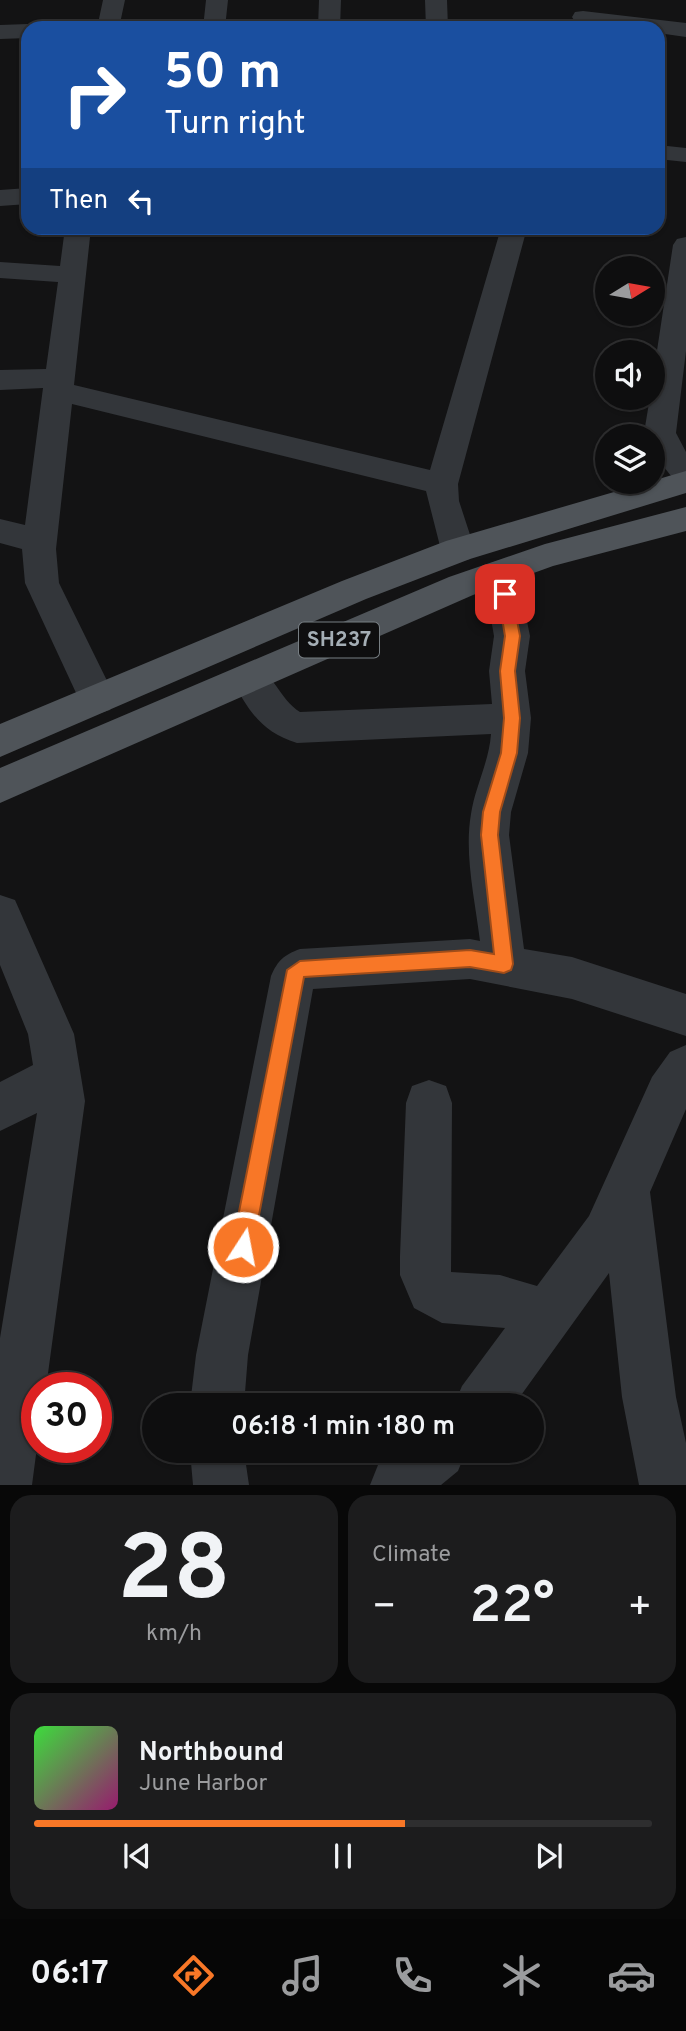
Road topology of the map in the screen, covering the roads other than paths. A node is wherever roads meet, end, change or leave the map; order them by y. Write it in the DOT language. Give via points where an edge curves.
graph roads {
  1 [pos="114,0"];
  2 [pos="217,0"];
  3 [pos="330,0"];
  4 [pos="436,0"];
  5 [pos="584,15"];
  6 [pos="110,21"];
  7 [pos="215,21"];
  8 [pos="329,21"];
  9 [pos="437,21"];
  10 [pos="625,21"];
  11 [pos="665,27"];
  12 [pos="686,30"];
  13 [pos="21,31"];
  14 [pos="0,32"];
  15 [pos="665,153"];
  16 [pos="686,155"];
  17 [pos="21,196"];
  18 [pos="0,198"];
  19 [pos="77,235"];
  20 [pos="512,235"];
  21 [pos="686,245"];
  22 [pos="0,270"];
  23 [pos="72,275"];
  24 [pos="0,380"];
  25 [pos="60,385"];
  26 [pos="686,473"];
  27 [pos="686,482"];
  28 [pos="442,484"];
  29 [pos="686,519"];
  30 [pos="0,531"];
  31 [pos="40,541"];
  32 [pos="458,550"];
  33 [pos="500,573"];
  34 [pos="249,678"];
  35 [pos="97,699"];
  36 [pos="512,718"];
  37 [pos="0,741"];
  38 [pos="0,786"];
  39 [pos="0,914"];
  40 [pos="504,964"];
  41 [pos="686,1015"];
  42 [pos="686,1068"];
  43 [pos="60,1076"];
  44 [pos="429,1103"];
  45 [pos="0,1107"];
  46 [pos="626,1191"];
  47 [pos="548,1316"];
  48 [pos="218,1393"];
  49 [pos="490,1393"];
  50 [pos="671,1428"];
  51 [pos="218,1463"];
  52 [pos="425,1463"];
  53 [pos="4,1485"];
  54 [pos="221,1485"];
  55 [pos="398,1485"];
  56 [pos="667,1485"];
  1 -- 6 [label="street"];
  2 -- 7 [label="street"];
  3 -- 8 [label="street"];
  4 -- 9 [label="street"];
  5 -- 10 [label="street"];
  11 -- 12 [label="street"];
  13 -- 14 [label="street"];
  15 -- 16 [label="street"];
  17 -- 18 [label="street"];
  19 -- 23 [label="street"];
  20 -- 28 [label="street"];
  21 -- 26 [label="street" via="660,433 664,446"];
  22 -- 23 [label="street"];
  23 -- 25 [label="street"];
  24 -- 25 [label="street"];
  25 -- 28 [label="street"];
  25 -- 31 [label="street"];
  27 -- 32 [label="main road, SH237"];
  28 -- 32 [label="street"];
  29 -- 33 [label="main road, SH237" via="545,556"];
  30 -- 31 [label="street"];
  31 -- 35 [label="street" via="42,583"];
  32 -- 35 [label="main road, SH237"];
  33 -- 34 [label="main road, SH237"];
  33 -- 36 [label="street" via="512,636 508,671"];
  34 -- 36 [label="street" via="275,715 297,727"];
  34 -- 38 [label="main road, SH237"];
  35 -- 37 [label="main road, SH237"];
  36 -- 40 [label="street" via="509,753 491,812 489,835"];
  39 -- 43 [label="street" via="51,1034"];
  40 -- 41 [label="street" via="572,978"];
  40 -- 48 [label="street" via="470,959 312,966 293,976"];
  42 -- 46 [label="street" via="669,1093"];
  43 -- 45 [label="street"];
  43 -- 53 [label="street" via="62,1101"];
  44 -- 47 [label="street" via="425,1256 432,1290 442,1297 500,1301"];
  46 -- 47 [label="street" via="607,1234"];
  46 -- 50 [label="street" via="649,1397"];
  47 -- 49 [label="street"];
  50 -- 56 [label="street"];
  51 -- 54 [label="street"];
  52 -- 55 [label="street"];
}
